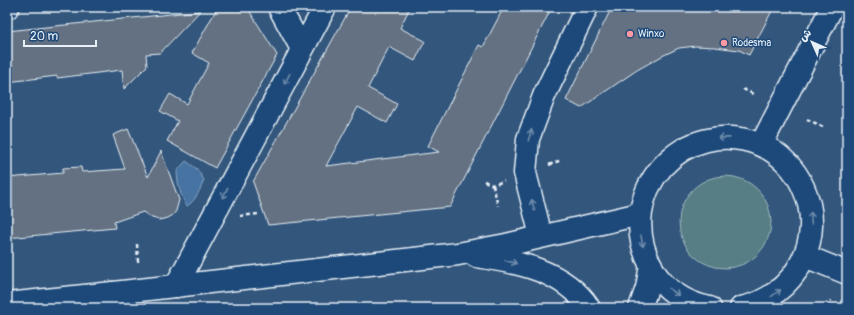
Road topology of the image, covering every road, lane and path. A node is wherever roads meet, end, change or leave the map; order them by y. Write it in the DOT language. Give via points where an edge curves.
graph roads {
  1 [pos="279,7"];
  2 [pos="324,7"];
  3 [pos="587,7"];
  4 [pos="832,7"];
  5 [pos="302,49"];
  6 [pos="743,89"];
  7 [pos="755,95"];
  8 [pos="807,119"];
  9 [pos="825,128"];
  10 [pos="761,146"];
  11 [pos="561,160"];
  12 [pos="546,166"];
  13 [pos="484,181"];
  14 [pos="498,206"];
  15 [pos="258,214"];
  16 [pos="640,214"];
  17 [pos="238,216"];
  18 [pos="542,236"];
  19 [pos="137,244"];
  20 [pos="458,254"];
  21 [pos="805,256"];
  22 [pos="138,262"];
  23 [pos="650,265"];
  24 [pos="847,273"];
  25 [pos="176,286"];
  26 [pos="831,300"];
  27 [pos="110,301"];
  28 [pos="7,304"];
  29 [pos="589,308"];
  30 [pos="640,308"];
  31 [pos="707,308"];
  32 [pos="740,308"];
  33 [pos="828,308"];
  1 -- 5 [label="main road"];
  2 -- 5 [label="main road"];
  18 -- 3 [label="main road, one-way" via="525,173 528,139 544,96"];
  4 -- 10 [label="main road"];
  5 -- 25 [label="main road, one-way"];
  6 -- 7 [label="path"];
  8 -- 9 [label="path"];
  10 -- 16 [label="main road, one-way" via="748,140 725,138 710,139 688,147 668,160 653,178 643,199"];
  21 -- 10 [label="main road, one-way" via="810,239 811,221 807,195 788,165 776,154"];
  11 -- 12 [label="path"];
  13 -- 14 [label="path" via="493,185"];
  15 -- 17 [label="path"];
  16 -- 18 [label="main road"];
  16 -- 23 [label="main road, one-way" via="641,237"];
  18 -- 20 [label="main road"];
  19 -- 22 [label="path"];
  20 -- 25 [label="main road"];
  20 -- 29 [label="main road, one-way" via="509,262 550,274 579,295"];
  21 -- 24 [label="main road"];
  32 -- 21 [label="main road, one-way" via="764,300 781,289 795,274"];
  23 -- 30 [label="main road" via="647,288"];
  23 -- 31 [label="main road, one-way" via="672,291"];
  25 -- 27 [label="main road"];
  26 -- 33 [label="path"];
  27 -- 28 [label="main road"];
}
